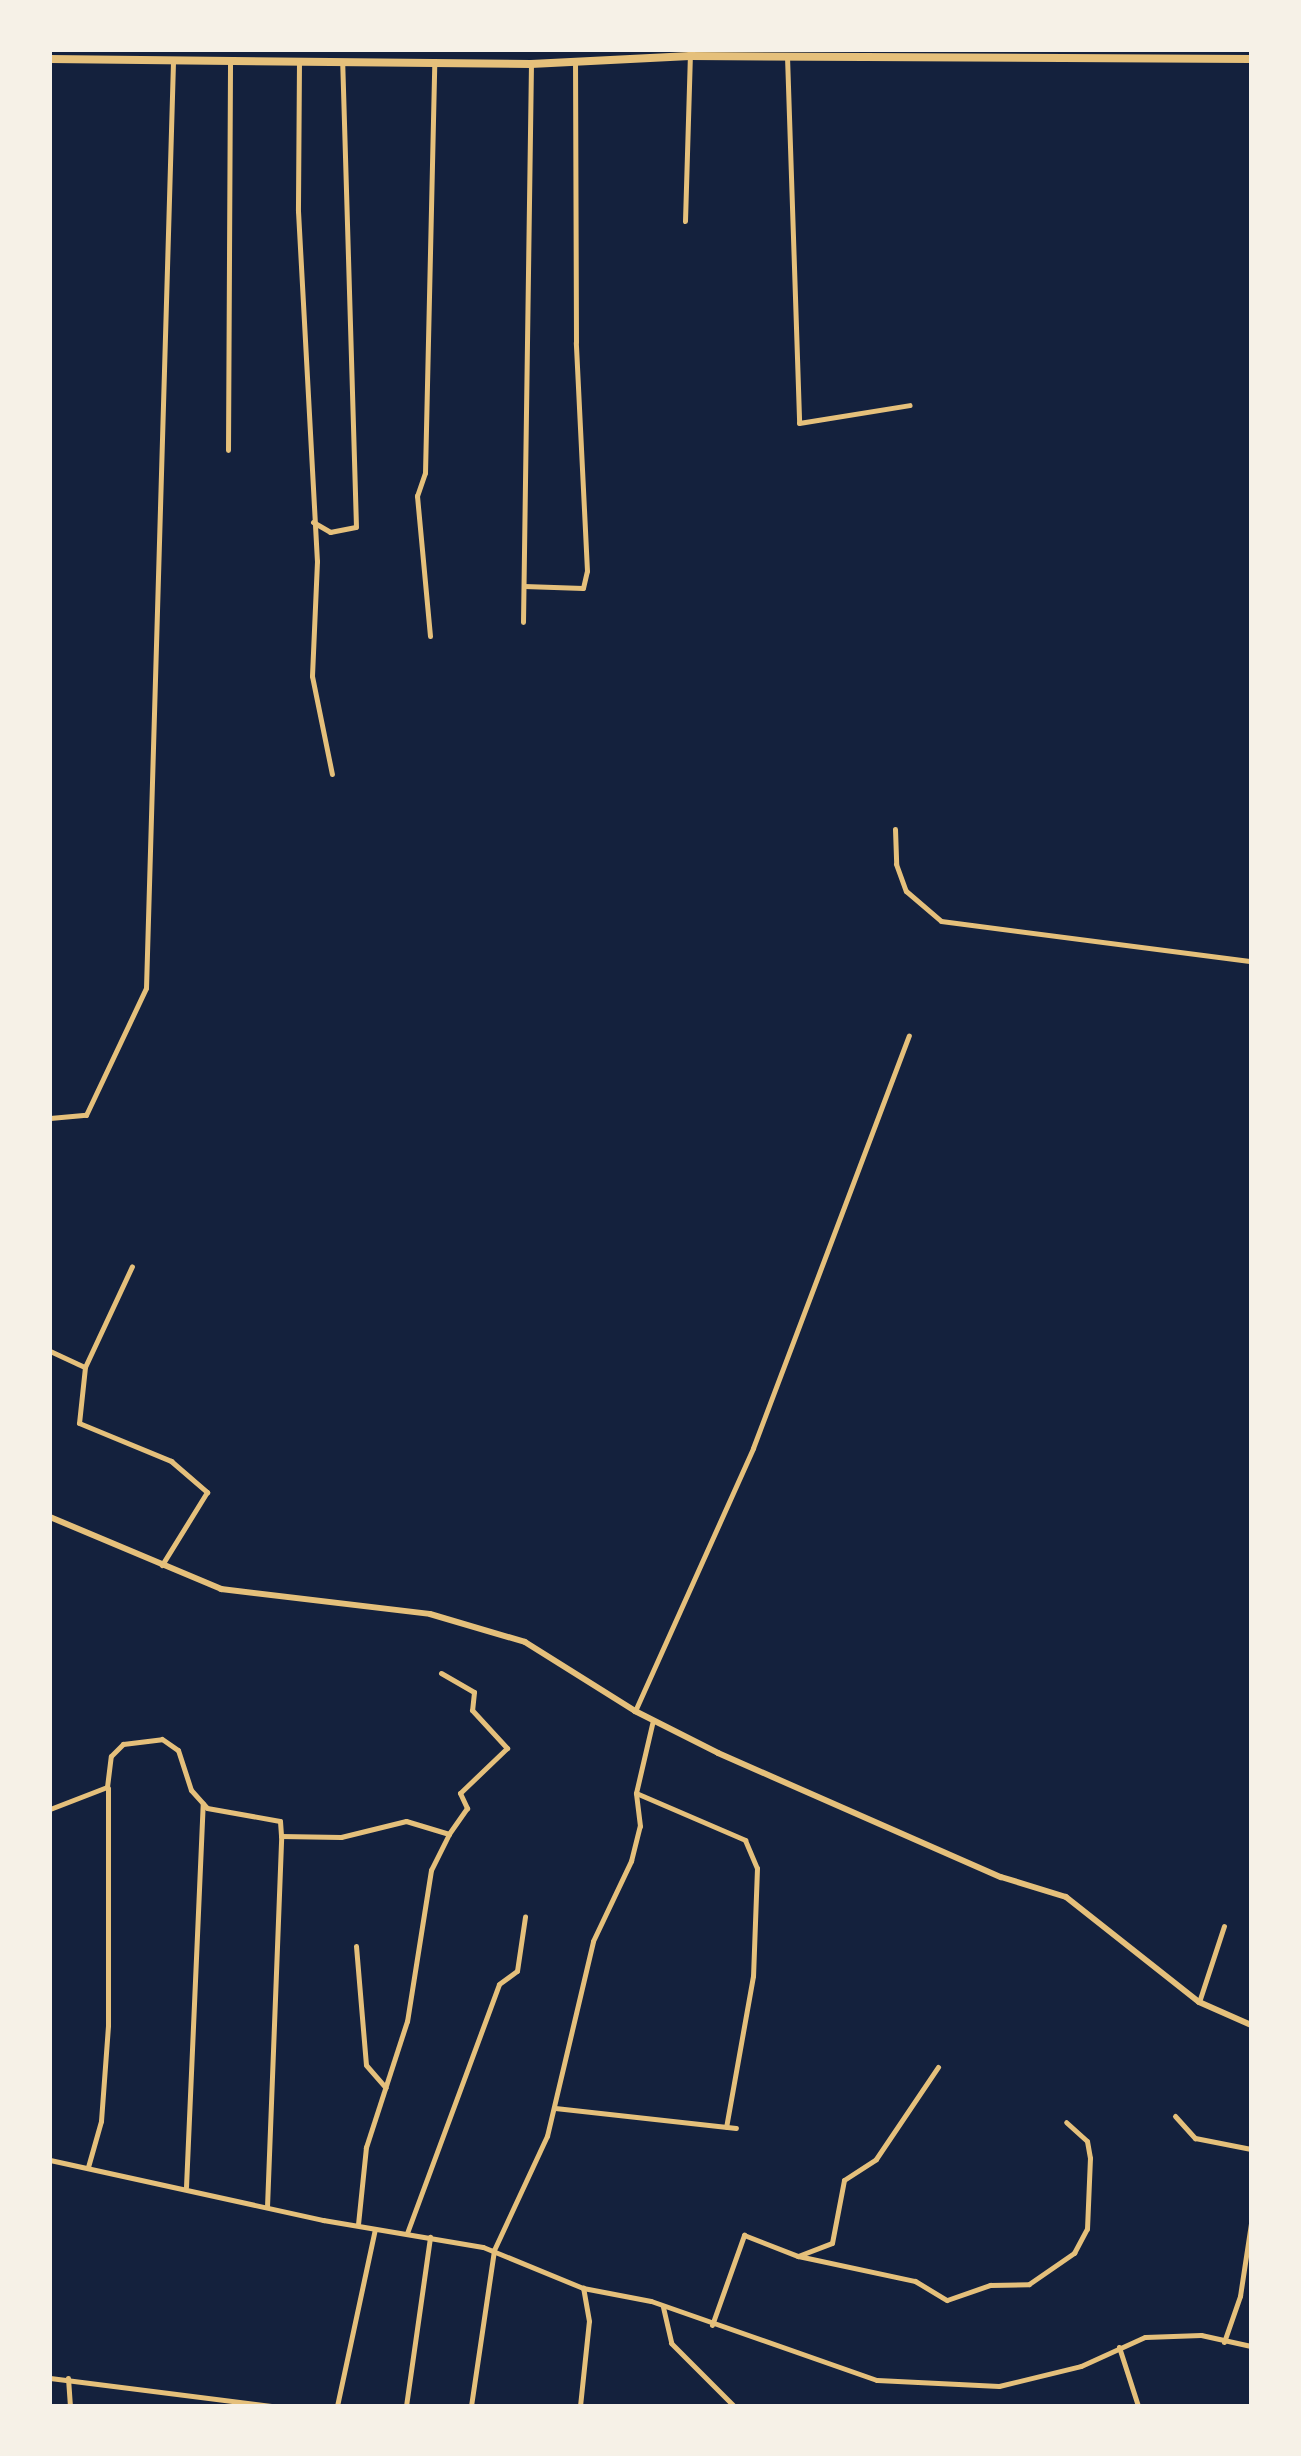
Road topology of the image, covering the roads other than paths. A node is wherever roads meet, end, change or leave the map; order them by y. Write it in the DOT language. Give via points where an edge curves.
graph roads {
  1 [pos="690,56"];
  2 [pos="787,56"];
  3 [pos="50,58"];
  4 [pos="1251,59"];
  5 [pos="173,60"];
  6 [pos="230,60"];
  7 [pos="299,61"];
  8 [pos="342,62"];
  9 [pos="434,62"];
  10 [pos="574,63"];
  11 [pos="530,64"];
  12 [pos="685,221"];
  13 [pos="910,404"];
  14 [pos="228,450"];
  15 [pos="313,522"];
  16 [pos="524,586"];
  17 [pos="523,622"];
  18 [pos="430,636"];
  19 [pos="332,774"];
  20 [pos="895,828"];
  21 [pos="1251,961"];
  22 [pos="909,1036"];
  23 [pos="50,1118"];
  24 [pos="132,1266"];
  25 [pos="50,1351"];
  26 [pos="85,1367"];
  27 [pos="50,1517"];
  28 [pos="162,1564"];
  29 [pos="440,1673"];
  30 [pos="635,1711"];
  31 [pos="652,1720"];
  32 [pos="108,1787"];
  33 [pos="636,1793"];
  34 [pos="203,1802"];
  35 [pos="50,1809"];
  36 [pos="449,1834"];
  37 [pos="281,1836"];
  38 [pos="525,1917"];
  39 [pos="1224,1926"];
  40 [pos="356,1946"];
  41 [pos="1199,2002"];
  42 [pos="1251,2024"];
  43 [pos="938,2067"];
  44 [pos="386,2088"];
  45 [pos="555,2108"];
  46 [pos="1175,2116"];
  47 [pos="1066,2122"];
  48 [pos="726,2127"];
  49 [pos="736,2128"];
  50 [pos="1251,2149"];
  51 [pos="50,2160"];
  52 [pos="88,2167"];
  53 [pos="186,2187"];
  54 [pos="267,2207"];
  55 [pos="1251,2223"];
  56 [pos="358,2225"];
  57 [pos="375,2228"];
  58 [pos="408,2233"];
  59 [pos="430,2237"];
  60 [pos="494,2250"];
  61 [pos="798,2256"];
  62 [pos="583,2288"];
  63 [pos="664,2307"];
  64 [pos="712,2324"];
  65 [pos="1224,2342"];
  66 [pos="1251,2346"];
  67 [pos="1118,2347"];
  68 [pos="50,2378"];
  69 [pos="68,2378"];
  70 [pos="70,2406"];
  71 [pos="273,2406"];
  72 [pos="337,2406"];
  73 [pos="406,2406"];
  74 [pos="471,2406"];
  75 [pos="580,2406"];
  76 [pos="734,2406"];
  77 [pos="1138,2406"];
  1 -- 2 [label="main road"];
  1 -- 10 [label="main road"];
  1 -- 12 [label="street"];
  2 -- 4 [label="main road"];
  2 -- 13 [label="street" via="799,423"];
  3 -- 5 [label="main road"];
  5 -- 6 [label="main road"];
  5 -- 23 [label="street" via="146,988 86,1114"];
  6 -- 7 [label="main road"];
  6 -- 14 [label="street"];
  7 -- 8 [label="main road"];
  7 -- 15 [label="street" via="298,211"];
  8 -- 9 [label="main road"];
  8 -- 15 [label="street" via="356,527 330,532"];
  9 -- 11 [label="main road"];
  9 -- 18 [label="street" via="425,473 418,496"];
  10 -- 11 [label="main road"];
  10 -- 16 [label="street" via="576,342 588,571 583,588"];
  11 -- 16 [label="street"];
  15 -- 19 [label="street" via="312,676"];
  16 -- 17 [label="street"];
  20 -- 21 [label="street" via="896,864 906,892 918,909 941,921"];
  22 -- 30 [label="street" via="753,1448"];
  24 -- 26 [label="street"];
  25 -- 26 [label="street"];
  26 -- 28 [label="street" via="79,1422 160,1455 207,1492"];
  27 -- 28 [label="street"];
  28 -- 30 [label="street" via="242,1594 468,1622 549,1653"];
  29 -- 36 [label="street" via="474,1692 472,1710 508,1748 460,1793 467,1808"];
  30 -- 31 [label="street"];
  31 -- 33 [label="street"];
  31 -- 41 [label="street" via="1001,1876 1066,1897"];
  32 -- 34 [label="street" via="111,1756 123,1744 162,1739 178,1750"];
  32 -- 35 [label="street"];
  32 -- 52 [label="street" via="108,2025 101,2120"];
  33 -- 45 [label="street" via="635,1847 593,1941"];
  33 -- 48 [label="street" via="745,1840 758,1868 753,1976"];
  34 -- 37 [label="street" via="280,1821"];
  34 -- 53 [label="street"];
  36 -- 37 [label="street" via="406,1821 342,1838"];
  36 -- 44 [label="street" via="431,1870 407,2022"];
  37 -- 54 [label="street"];
  38 -- 58 [label="street" via="516,1971 499,1984"];
  39 -- 41 [label="street"];
  40 -- 44 [label="street" via="366,2065"];
  41 -- 42 [label="street"];
  43 -- 61 [label="street" via="876,2160 844,2180 832,2243"];
  44 -- 56 [label="street" via="366,2146"];
  45 -- 48 [label="street"];
  45 -- 60 [label="street"];
  46 -- 50 [label="street" via="1195,2138"];
  47 -- 61 [label="street" via="1086,2142 1090,2158 1087,2229 1074,2252 1029,2284 990,2285 947,2300 914,2281"];
  48 -- 49 [label="street"];
  51 -- 52 [label="street"];
  52 -- 53 [label="street"];
  53 -- 54 [label="street"];
  54 -- 56 [label="street"];
  55 -- 65 [label="street" via="1240,2296"];
  56 -- 57 [label="street"];
  57 -- 58 [label="street"];
  57 -- 72 [label="street"];
  58 -- 59 [label="street"];
  59 -- 60 [label="street"];
  59 -- 73 [label="street"];
  60 -- 62 [label="street"];
  60 -- 74 [label="street"];
  61 -- 64 [label="street" via="744,2235"];
  62 -- 63 [label="street"];
  62 -- 75 [label="street" via="589,2321"];
  63 -- 64 [label="street"];
  63 -- 76 [label="street" via="670,2342"];
  64 -- 67 [label="street" via="877,2380 947,2388 1048,2374"];
  65 -- 66 [label="street"];
  65 -- 67 [label="street" via="1145,2337"];
  67 -- 77 [label="street"];
  68 -- 69 [label="street"];
  69 -- 70 [label="street"];
  69 -- 71 [label="street"];
}
